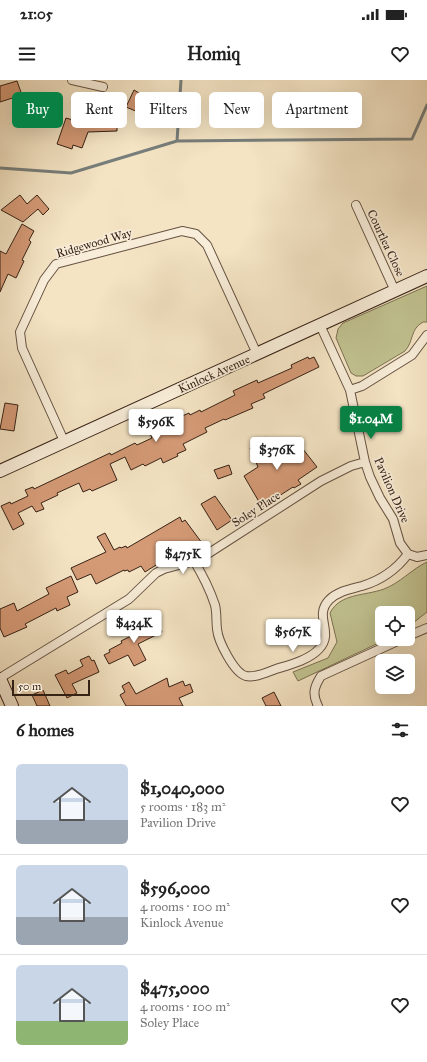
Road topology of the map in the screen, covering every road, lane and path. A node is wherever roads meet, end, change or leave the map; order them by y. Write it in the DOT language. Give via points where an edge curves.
graph roads {
  1 [pos="72,80"];
  2 [pos="103,87"];
  3 [pos="356,205"];
  4 [pos="427,276"];
  5 [pos="395,291"];
  6 [pos="320,325"];
  7 [pos="427,335"];
  8 [pos="257,354"];
  9 [pos="350,390"];
  10 [pos="64,442"];
  11 [pos="365,462"];
  12 [pos="0,471"];
  13 [pos="408,554"];
  14 [pos="427,555"];
  15 [pos="194,561"];
  16 [pos="427,628"];
  17 [pos="415,633"];
  18 [pos="387,646"];
  19 [pos="0,679"];
  20 [pos="12,706"];
  21 [pos="318,706"];
  1 -- 2 [label="street"];
  3 -- 5 [label="street, Courtlea Close"];
  4 -- 5 [label="street, Kinlock Avenue"];
  5 -- 6 [label="street, Kinlock Avenue"];
  6 -- 8 [label="street, Kinlock Avenue"];
  6 -- 9 [label="street, Pavilion Drive"];
  7 -- 9 [label="street" via="412,355 362,386"];
  8 -- 10 [label="street, Kinlock Avenue"];
  8 -- 10 [label="street, Ridgewood Way" via="207,245 196,234 182,231 56,264 44,280 20,332 22,348"];
  9 -- 11 [label="street, Pavilion Drive"];
  10 -- 12 [label="street, Kinlock Avenue"];
  11 -- 13 [label="street, Pavilion Drive" via="380,498 393,519 400,543"];
  11 -- 15 [label="street, Soley Place" via="321,481"];
  13 -- 14 [label="street" via="417,557"];
  13 -- 15 [label="street" via="396,569 381,578 347,589 330,598 323,609 325,641 319,650 299,661 256,676 246,676 238,671 227,654 217,630 214,603"];
  15 -- 19 [label="street, Soley Place" via="156,572 129,599"];
  16 -- 17 [label="street"];
  18 -- 21 [label="street" via="321,676 314,687 314,699"];
  19 -- 20 [label="street"];
}
